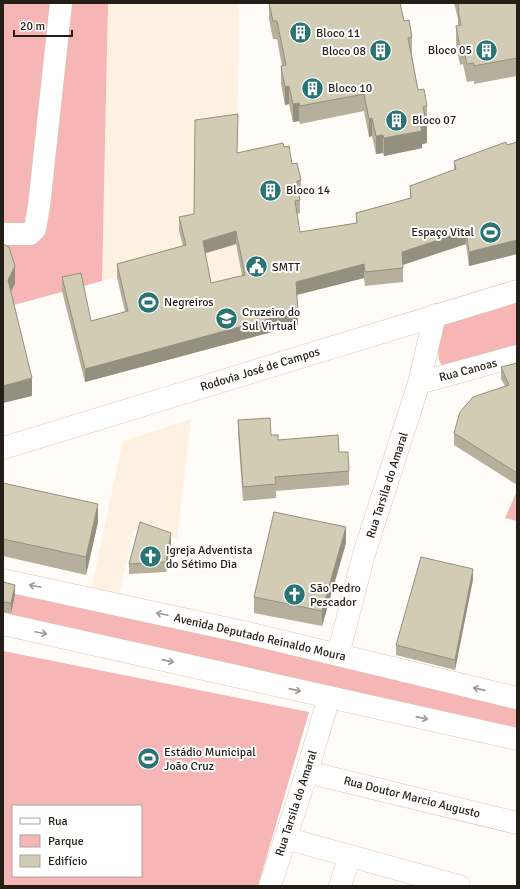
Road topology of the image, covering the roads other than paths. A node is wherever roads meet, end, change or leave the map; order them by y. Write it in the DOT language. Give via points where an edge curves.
graph roads {
  1 [pos="61,3"];
  2 [pos="3,234"];
  3 [pos="517,291"];
  4 [pos="435,315"];
  5 [pos="517,356"];
  6 [pos="419,383"];
  7 [pos="3,448"];
  8 [pos="3,580"];
  9 [pos="3,624"];
  10 [pos="338,655"];
  11 [pos="329,697"];
  12 [pos="517,698"];
  13 [pos="517,740"];
  14 [pos="307,772"];
  15 [pos="517,823"];
  16 [pos="285,838"];
  17 [pos="350,856"];
  18 [pos="415,880"];
  19 [pos="270,886"];
  20 [pos="340,886"];
  21 [pos="459,886"];
  1 -- 2 [label="street" via="35,229 30,234"];
  3 -- 4 [label="street, Rodovia José de Campos"];
  4 -- 6 [label="street, Rua Tarsila do Amaral"];
  4 -- 7 [label="street, Rodovia José de Campos"];
  5 -- 6 [label="street, Rua Canoas"];
  6 -- 10 [label="street, Rua Tarsila do Amaral" via="364,554"];
  10 -- 8 [label="street, Avenida Deputado Reinaldo Moura, one-way"];
  9 -- 11 [label="street, one-way"];
  12 -- 10 [label="street, Avenida Deputado Reinaldo Moura, one-way"];
  11 -- 13 [label="street, one-way"];
  11 -- 14 [label="street, Rua Tarsila do Amaral"];
  14 -- 15 [label="street, Rua Doutor Marcio Augusto"];
  14 -- 16 [label="street, Rua Tarsila do Amaral"];
  16 -- 17 [label="street"];
  16 -- 19 [label="street, Rua Tarsila do Amaral"];
  17 -- 18 [label="street"];
  17 -- 20 [label="street"];
  18 -- 21 [label="street"];
}
